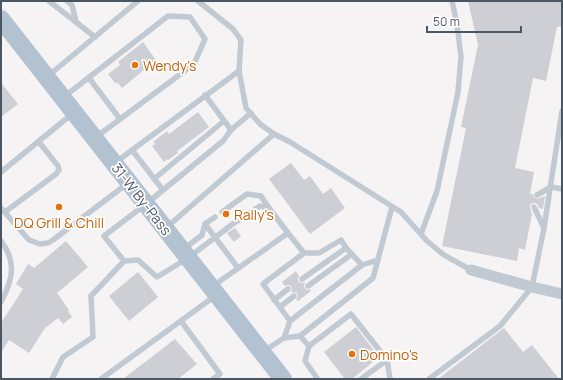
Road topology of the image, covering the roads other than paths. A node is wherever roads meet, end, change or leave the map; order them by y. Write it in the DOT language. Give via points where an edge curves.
graph roads {
  1 [pos="49,1"];
  2 [pos="67,1"];
  3 [pos="138,1"];
  4 [pos="198,1"];
  5 [pos="452,1"];
  6 [pos="1,19"];
  7 [pos="76,22"];
  8 [pos="95,37"];
  9 [pos="239,71"];
  10 [pos="46,77"];
  11 [pos="88,78"];
  12 [pos="205,95"];
  13 [pos="63,98"];
  14 [pos="562,111"];
  15 [pos="74,113"];
  16 [pos="251,114"];
  17 [pos="120,119"];
  18 [pos="224,121"];
  19 [pos="231,130"];
  20 [pos="274,134"];
  21 [pos="94,139"];
  22 [pos="39,142"];
  23 [pos="132,150"];
  24 [pos="114,164"];
  25 [pos="1,172"];
  26 [pos="154,179"];
  27 [pos="129,182"];
  28 [pos="551,187"];
  29 [pos="562,189"];
  30 [pos="163,190"];
  31 [pos="537,195"];
  32 [pos="146,204"];
  33 [pos="392,207"];
  34 [pos="534,207"];
  35 [pos="270,208"];
  36 [pos="3,210"];
  37 [pos="222,212"];
  38 [pos="215,217"];
  39 [pos="206,224"];
  40 [pos="544,228"];
  41 [pos="165,229"];
  42 [pos="288,233"];
  43 [pos="421,234"];
  44 [pos="215,238"];
  45 [pos="1,241"];
  46 [pos="346,248"];
  47 [pos="304,252"];
  48 [pos="185,254"];
  49 [pos="352,254"];
  50 [pos="378,260"];
  51 [pos="124,261"];
  52 [pos="362,265"];
  53 [pos="238,268"];
  54 [pos="471,270"];
  55 [pos="302,279"];
  56 [pos="308,286"];
  57 [pos="532,287"];
  58 [pos="288,289"];
  59 [pos="214,291"];
  60 [pos="562,294"];
  61 [pos="294,296"];
  62 [pos="274,300"];
  63 [pos="1,302"];
  64 [pos="280,307"];
  65 [pos="181,321"];
  66 [pos="290,321"];
  67 [pos="300,336"];
  68 [pos="284,338"];
  69 [pos="309,346"];
  70 [pos="262,352"];
  71 [pos="387,360"];
  72 [pos="220,374"];
  73 [pos="52,379"];
  74 [pos="101,379"];
  75 [pos="213,379"];
  76 [pos="224,379"];
  77 [pos="283,379"];
  78 [pos="317,379"];
  79 [pos="361,379"];
  80 [pos="390,379"];
  81 [pos="429,379"];
  1 -- 7 [label="lane"];
  2 -- 7 [label="lane" via="72,5"];
  3 -- 8 [label="lane"];
  4 -- 9 [label="lane" via="233,29 240,40"];
  5 -- 43 [label="lane" via="461,57 458,92 437,191"];
  6 -- 10 [label="main road, 31-W By-Pass"];
  7 -- 8 [label="lane"];
  8 -- 10 [label="lane"];
  9 -- 12 [label="lane"];
  9 -- 16 [label="lane" via="246,108"];
  10 -- 13 [label="main road, 31-W By-Pass"];
  11 -- 13 [label="lane"];
  11 -- 17 [label="lane"];
  11 -- 17 [label="lane" via="168,16 190,17 205,39 194,64"];
  12 -- 18 [label="lane"];
  12 -- 23 [label="lane"];
  13 -- 15 [label="main road, 31-W By-Pass"];
  14 -- 28 [label="lane"];
  15 -- 21 [label="main road, 31-W By-Pass"];
  15 -- 22 [label="lane"];
  16 -- 19 [label="lane"];
  16 -- 20 [label="lane"];
  17 -- 21 [label="lane"];
  18 -- 19 [label="lane"];
  18 -- 26 [label="lane"];
  19 -- 30 [label="lane" via="223,141"];
  20 -- 33 [label="lane"];
  20 -- 41 [label="lane"];
  21 -- 24 [label="main road, 31-W By-Pass"];
  22 -- 25 [label="lane"];
  22 -- 36 [label="lane" via="59,170"];
  23 -- 24 [label="lane"];
  23 -- 26 [label="lane"];
  24 -- 27 [label="main road, 31-W By-Pass"];
  26 -- 30 [label="lane"];
  27 -- 32 [label="main road, 31-W By-Pass"];
  27 -- 36 [label="lane" via="48,243 40,244 29,240"];
  28 -- 29 [label="lane"];
  28 -- 31 [label="lane"];
  28 -- 40 [label="lane"];
  30 -- 32 [label="lane"];
  32 -- 41 [label="main road, 31-W By-Pass"];
  32 -- 51 [label="lane" via="104,236"];
  33 -- 43 [label="lane" via="401,212"];
  33 -- 50 [label="lane"];
  34 -- 40 [label="lane"];
  35 -- 37 [label="lane" via="261,196 246,194"];
  35 -- 42 [label="lane"];
  35 -- 44 [label="lane" via="260,206"];
  38 -- 39 [label="lane"];
  39 -- 44 [label="lane"];
  39 -- 48 [label="lane" via="202,235"];
  40 -- 57 [label="lane"];
  41 -- 48 [label="main road, 31-W By-Pass"];
  42 -- 47 [label="lane"];
  42 -- 53 [label="lane"];
  43 -- 54 [label="lane" via="444,255"];
  44 -- 48 [label="lane"];
  44 -- 53 [label="lane"];
  45 -- 63 [label="lane" via="8,250 13,271"];
  46 -- 47 [label="lane" via="341,240 319,253"];
  46 -- 49 [label="lane"];
  46 -- 55 [label="lane"];
  47 -- 62 [label="lane" via="263,284"];
  48 -- 51 [label="lane" via="157,277 138,260"];
  48 -- 59 [label="main road, 31-W By-Pass"];
  49 -- 52 [label="lane"];
  49 -- 56 [label="lane"];
  50 -- 52 [label="lane"];
  50 -- 67 [label="lane" via="374,278"];
  51 -- 73 [label="lane" via="91,296 93,337 63,356"];
  52 -- 66 [label="lane"];
  53 -- 59 [label="lane"];
  54 -- 57 [label="street"];
  57 -- 60 [label="street"];
  57 -- 81 [label="lane" via="500,326"];
  58 -- 62 [label="lane"];
  59 -- 65 [label="lane"];
  59 -- 70 [label="main road, 31-W By-Pass"];
  61 -- 64 [label="lane"];
  62 -- 64 [label="lane"];
  64 -- 66 [label="lane"];
  65 -- 72 [label="lane"];
  65 -- 74 [label="lane"];
  66 -- 68 [label="lane"];
  67 -- 68 [label="lane"];
  67 -- 69 [label="lane"];
  68 -- 70 [label="lane"];
  69 -- 71 [label="lane" via="350,314"];
  69 -- 78 [label="lane" via="305,361"];
  70 -- 77 [label="main road, 31-W By-Pass"];
  71 -- 79 [label="lane"];
  71 -- 80 [label="lane"];
  72 -- 75 [label="lane"];
  72 -- 76 [label="lane"];
}
